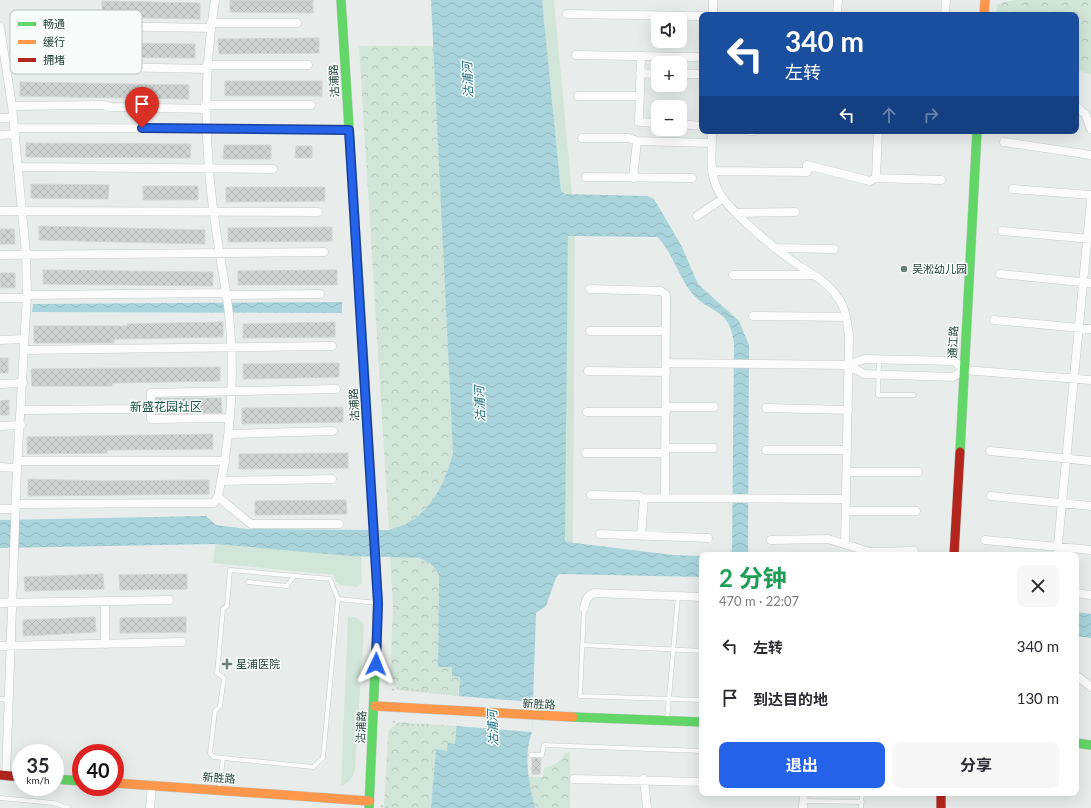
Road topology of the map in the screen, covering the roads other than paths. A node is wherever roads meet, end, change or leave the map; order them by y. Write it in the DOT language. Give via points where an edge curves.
graph roads {
  1 [pos="214,0"];
  2 [pos="341,0"];
  3 [pos="713,0"];
  4 [pos="838,0"];
  5 [pos="946,0"];
  6 [pos="985,0"];
  7 [pos="713,12"];
  8 [pos="837,12"];
  9 [pos="945,12"];
  10 [pos="984,12"];
  11 [pos="567,14"];
  12 [pos="699,16"];
  13 [pos="297,23"];
  14 [pos="142,26"];
  15 [pos="211,26"];
  16 [pos="0,31"];
  17 [pos="576,55"];
  18 [pos="641,56"];
  19 [pos="696,57"];
  20 [pos="308,65"];
  21 [pos="6,66"];
  22 [pos="10,66"];
  23 [pos="142,67"];
  24 [pos="207,67"];
  25 [pos="640,74"];
  26 [pos="651,74"];
  27 [pos="687,74"];
  28 [pos="699,74"];
  29 [pos="4,77"];
  30 [pos="578,96"];
  31 [pos="640,96"];
  32 [pos="311,105"];
  33 [pos="12,106"];
  34 [pos="206,107"];
  35 [pos="1079,109"];
  36 [pos="0,118"];
  37 [pos="13,118"];
  38 [pos="1090,120"];
  39 [pos="651,123"];
  40 [pos="687,125"];
  41 [pos="699,126"];
  42 [pos="206,129"];
  43 [pos="1091,129"];
  44 [pos="349,130"];
  45 [pos="15,131"];
  46 [pos="712,134"];
  47 [pos="878,134"];
  48 [pos="977,134"];
  49 [pos="0,135"];
  50 [pos="582,138"];
  51 [pos="637,141"];
  52 [pos="1004,142"];
  53 [pos="712,143"];
  54 [pos="1091,155"];
  55 [pos="18,167"];
  56 [pos="208,168"];
  57 [pos="273,169"];
  58 [pos="712,171"];
  59 [pos="586,177"];
  60 [pos="633,178"];
  61 [pos="692,178"];
  62 [pos="876,178"];
  63 [pos="941,180"];
  64 [pos="1013,188"];
  65 [pos="1091,196"];
  66 [pos="722,199"];
  67 [pos="1091,204"];
  68 [pos="23,210"];
  69 [pos="0,211"];
  70 [pos="213,211"];
  71 [pos="318,212"];
  72 [pos="795,212"];
  73 [pos="737,213"];
  74 [pos="697,216"];
  75 [pos="1002,231"];
  76 [pos="1089,238"];
  77 [pos="775,248"];
  78 [pos="834,249"];
  79 [pos="324,252"];
  80 [pos="26,254"];
  81 [pos="219,254"];
  82 [pos="0,255"];
  83 [pos="1000,274"];
  84 [pos="813,275"];
  85 [pos="733,276"];
  86 [pos="1087,282"];
  87 [pos="590,289"];
  88 [pos="320,294"];
  89 [pos="226,295"];
  90 [pos="27,296"];
  91 [pos="0,298"];
  92 [pos="754,316"];
  93 [pos="846,317"];
  94 [pos="994,320"];
  95 [pos="1078,328"];
  96 [pos="1091,329"];
  97 [pos="590,331"];
  98 [pos="665,331"];
  99 [pos="24,339"];
  100 [pos="0,340"];
  101 [pos="332,346"];
  102 [pos="231,348"];
  103 [pos="24,350"];
  104 [pos="879,359"];
  105 [pos="667,362"];
  106 [pos="848,365"];
  107 [pos="964,370"];
  108 [pos="588,371"];
  109 [pos="666,372"];
  110 [pos="878,375"];
  111 [pos="1073,378"];
  112 [pos="1091,380"];
  113 [pos="23,383"];
  114 [pos="0,384"];
  115 [pos="336,389"];
  116 [pos="231,391"];
  117 [pos="914,396"];
  118 [pos="714,407"];
  119 [pos="766,408"];
  120 [pos="151,409"];
  121 [pos="666,409"];
  122 [pos="22,410"];
  123 [pos="848,410"];
  124 [pos="587,412"];
  125 [pos="230,418"];
  126 [pos="0,426"];
  127 [pos="21,426"];
  128 [pos="333,431"];
  129 [pos="229,434"];
  130 [pos="713,448"];
  131 [pos="665,450"];
  132 [pos="766,450"];
  133 [pos="847,450"];
  134 [pos="990,451"];
  135 [pos="586,453"];
  136 [pos="1065,458"];
  137 [pos="1091,460"];
  138 [pos="225,461"];
  139 [pos="18,464"];
  140 [pos="0,468"];
  141 [pos="847,472"];
  142 [pos="918,472"];
  143 [pos="332,479"];
  144 [pos="221,481"];
  145 [pos="591,495"];
  146 [pos="991,496"];
  147 [pos="218,497"];
  148 [pos="644,498"];
  149 [pos="665,498"];
  150 [pos="846,499"];
  151 [pos="1062,503"];
  152 [pos="1091,506"];
  153 [pos="0,509"];
  154 [pos="16,510"];
  155 [pos="846,511"];
  156 [pos="916,511"];
  157 [pos="339,524"];
  158 [pos="600,534"];
  159 [pos="641,536"];
  160 [pos="708,538"];
  161 [pos="771,540"];
  162 [pos="985,540"];
  163 [pos="845,544"];
  164 [pos="1058,546"];
  165 [pos="1091,550"];
  166 [pos="914,551"];
  167 [pos="954,552"];
  168 [pos="1057,552"];
  169 [pos="294,576"];
  170 [pos="248,582"];
  171 [pos="1079,593"];
  172 [pos="1091,595"];
  173 [pos="678,596"];
  174 [pos="699,598"];
  175 [pos="169,600"];
  176 [pos="338,600"];
  177 [pos="105,601"];
  178 [pos="0,603"];
  179 [pos="13,603"];
  180 [pos="378,603"];
  181 [pos="584,608"];
  182 [pos="182,642"];
  183 [pos="105,644"];
  184 [pos="583,645"];
  185 [pos="0,646"];
  186 [pos="11,646"];
  187 [pos="673,649"];
  188 [pos="699,651"];
  189 [pos="1079,677"];
  190 [pos="1091,687"];
  191 [pos="669,698"];
  192 [pos="0,699"];
  193 [pos="9,700"];
  194 [pos="699,700"];
  195 [pos="375,706"];
  196 [pos="666,720"];
  197 [pos="699,722"];
  198 [pos="1079,743"];
  199 [pos="1091,744"];
  200 [pos="699,751"];
  201 [pos="531,755"];
  202 [pos="222,758"];
  203 [pos="3,775"];
  204 [pos="574,779"];
  205 [pos="644,779"];
  206 [pos="699,782"];
  207 [pos="124,784"];
  208 [pos="152,786"];
  209 [pos="219,790"];
  210 [pos="862,796"];
  211 [pos="941,796"];
  212 [pos="0,798"];
  213 [pos="803,801"];
  214 [pos="862,802"];
  215 [pos="369,805"];
  216 [pos="68,808"];
  217 [pos="150,808"];
  218 [pos="647,808"];
  219 [pos="862,808"];
  220 [pos="941,808"];
  1 -- 15 [label="street"];
  2 -- 44 [label="street, 沽浦路"];
  3 -- 7 [label="street"];
  4 -- 8 [label="street"];
  5 -- 9 [label="street"];
  6 -- 10 [label="street"];
  11 -- 12 [label="street"];
  13 -- 15 [label="street"];
  14 -- 15 [label="street"];
  15 -- 24 [label="street"];
  16 -- 21 [label="street"];
  17 -- 18 [label="street"];
  18 -- 19 [label="street"];
  18 -- 25 [label="street"];
  20 -- 24 [label="street"];
  21 -- 22 [label="street"];
  21 -- 29 [label="street"];
  23 -- 24 [label="street"];
  24 -- 34 [label="street"];
  25 -- 26 [label="street"];
  25 -- 31 [label="street"];
  27 -- 28 [label="street"];
  29 -- 33 [label="street"];
  30 -- 31 [label="street"];
  31 -- 39 [label="street" via="639,122"];
  32 -- 34 [label="street"];
  33 -- 34 [label="street"];
  33 -- 37 [label="street"];
  34 -- 42 [label="street"];
  35 -- 38 [label="street"];
  36 -- 37 [label="street"];
  37 -- 45 [label="street"];
  38 -- 43 [label="street"];
  40 -- 41 [label="street"];
  42 -- 44 [label="street"];
  42 -- 45 [label="street"];
  42 -- 56 [label="street"];
  44 -- 180 [label="street, 沽浦路"];
  45 -- 49 [label="street"];
  45 -- 55 [label="street"];
  46 -- 53 [label="street"];
  47 -- 62 [label="street"];
  48 -- 107 [label="street, 通江路"];
  50 -- 51 [label="street" via="629,138"];
  51 -- 53 [label="street"];
  51 -- 60 [label="street"];
  52 -- 54 [label="street"];
  53 -- 58 [label="street"];
  55 -- 56 [label="street"];
  55 -- 68 [label="street"];
  56 -- 57 [label="street"];
  56 -- 70 [label="street"];
  58 -- 62 [label="street" via="806,172 807,164 870,181"];
  58 -- 66 [label="street"];
  59 -- 60 [label="street"];
  60 -- 61 [label="street"];
  62 -- 63 [label="street"];
  64 -- 65 [label="street"];
  66 -- 73 [label="street"];
  66 -- 74 [label="street"];
  67 -- 76 [label="street"];
  68 -- 69 [label="street"];
  68 -- 70 [label="street"];
  68 -- 80 [label="street"];
  70 -- 71 [label="street"];
  70 -- 81 [label="street"];
  72 -- 73 [label="street"];
  73 -- 77 [label="street"];
  75 -- 76 [label="street"];
  76 -- 86 [label="street"];
  77 -- 78 [label="street"];
  77 -- 84 [label="street"];
  79 -- 81 [label="street"];
  80 -- 81 [label="street"];
  80 -- 82 [label="street"];
  80 -- 90 [label="street"];
  81 -- 89 [label="street"];
  83 -- 86 [label="street"];
  84 -- 85 [label="street"];
  84 -- 93 [label="street" via="839,298"];
  86 -- 95 [label="street"];
  87 -- 98 [label="street" via="661,291 666,295"];
  88 -- 89 [label="street"];
  89 -- 90 [label="street"];
  89 -- 102 [label="street"];
  90 -- 91 [label="street"];
  90 -- 99 [label="street"];
  92 -- 93 [label="street"];
  93 -- 106 [label="street" via="849,336"];
  94 -- 95 [label="street"];
  95 -- 96 [label="street"];
  95 -- 111 [label="street"];
  97 -- 98 [label="street"];
  98 -- 105 [label="street" via="664,355"];
  99 -- 100 [label="street"];
  99 -- 103 [label="street"];
  101 -- 102 [label="street"];
  102 -- 103 [label="street"];
  102 -- 116 [label="street"];
  103 -- 113 [label="street"];
  104 -- 106 [label="street" via="865,359"];
  104 -- 107 [label="street" via="954,361"];
  104 -- 110 [label="lane"];
  105 -- 106 [label="street"];
  105 -- 109 [label="street"];
  106 -- 110 [label="street" via="864,374"];
  106 -- 123 [label="street"];
  107 -- 110 [label="street" via="953,377"];
  107 -- 111 [label="street"];
  107 -- 167 [label="street, 通江路"];
  108 -- 109 [label="street"];
  109 -- 121 [label="street"];
  110 -- 117 [label="lane" via="878,395"];
  111 -- 112 [label="street"];
  111 -- 136 [label="street"];
  113 -- 114 [label="street"];
  113 -- 122 [label="street"];
  115 -- 116 [label="street"];
  116 -- 120 [label="street" via="151,393"];
  116 -- 125 [label="street"];
  118 -- 121 [label="street"];
  119 -- 123 [label="street"];
  120 -- 122 [label="street"];
  120 -- 125 [label="street" via="151,419"];
  121 -- 124 [label="street"];
  121 -- 131 [label="street"];
  122 -- 127 [label="street"];
  123 -- 133 [label="street"];
  125 -- 129 [label="street"];
  126 -- 127 [label="street"];
  127 -- 139 [label="street"];
  128 -- 129 [label="street"];
  129 -- 138 [label="street"];
  130 -- 131 [label="street"];
  131 -- 135 [label="street"];
  131 -- 149 [label="street"];
  132 -- 133 [label="street"];
  133 -- 141 [label="street"];
  134 -- 136 [label="street"];
  136 -- 137 [label="street"];
  136 -- 151 [label="street"];
  138 -- 139 [label="street"];
  138 -- 144 [label="street"];
  139 -- 140 [label="street"];
  139 -- 154 [label="street"];
  141 -- 142 [label="street"];
  141 -- 150 [label="street"];
  143 -- 144 [label="street"];
  144 -- 147 [label="street"];
  145 -- 148 [label="street"];
  146 -- 151 [label="street"];
  147 -- 154 [label="street" via="214,503"];
  147 -- 157 [label="street" via="251,524"];
  148 -- 149 [label="street"];
  148 -- 159 [label="street"];
  149 -- 150 [label="street"];
  150 -- 155 [label="street"];
  151 -- 152 [label="street"];
  151 -- 164 [label="street"];
  153 -- 154 [label="street"];
  154 -- 179 [label="street"];
  155 -- 156 [label="street"];
  155 -- 163 [label="street"];
  158 -- 159 [label="street"];
  159 -- 160 [label="street"];
  161 -- 163 [label="street" via="828,539"];
  162 -- 164 [label="street"];
  163 -- 166 [label="street" via="870,552"];
  164 -- 165 [label="street"];
  164 -- 168 [label="street"];
  169 -- 170 [label="lane" via="287,586"];
  169 -- 176 [label="lane" via="330,579"];
  169 -- 202 [label="lane" via="230,570 227,606 223,609 217,673 224,678 220,706 215,711 210,747 210,753"];
  171 -- 172 [label="street"];
  173 -- 174 [label="street"];
  173 -- 181 [label="street" via="594,593 586,600"];
  173 -- 187 [label="lane"];
  175 -- 177 [label="street"];
  176 -- 180 [label="lane"];
  176 -- 202 [label="lane" via="323,758 319,764 314,767"];
  177 -- 179 [label="street"];
  177 -- 183 [label="street"];
  178 -- 179 [label="street"];
  179 -- 186 [label="street"];
  180 -- 195 [label="street, 沽浦路"];
  181 -- 184 [label="lane"];
  182 -- 183 [label="street"];
  183 -- 186 [label="street"];
  184 -- 187 [label="lane"];
  184 -- 191 [label="lane" via="580,696"];
  185 -- 186 [label="street"];
  186 -- 193 [label="street"];
  187 -- 188 [label="lane"];
  187 -- 191 [label="lane"];
  189 -- 190 [label="street"];
  191 -- 194 [label="lane"];
  191 -- 196 [label="lane"];
  192 -- 193 [label="lane"];
  193 -- 203 [label="street"];
  195 -- 196 [label="street, 新胜路" via="533,716"];
  195 -- 215 [label="street, 沽浦路"];
  196 -- 197 [label="street, 新胜路"];
  198 -- 199 [label="street"];
  200 -- 201 [label="lane" via="544,745 542,755"];
  202 -- 209 [label="lane"];
  204 -- 205 [label="street"];
  205 -- 206 [label="street"];
  205 -- 218 [label="street"];
  207 -- 208 [label="street, 新胜路"];
  208 -- 209 [label="street, 新胜路"];
  208 -- 217 [label="street"];
  209 -- 215 [label="street, 新胜路"];
  210 -- 214 [label="lane"];
  211 -- 220 [label="street"];
  212 -- 216 [label="lane" via="54,803"];
  213 -- 214 [label="lane"];
  214 -- 219 [label="lane"];
}
